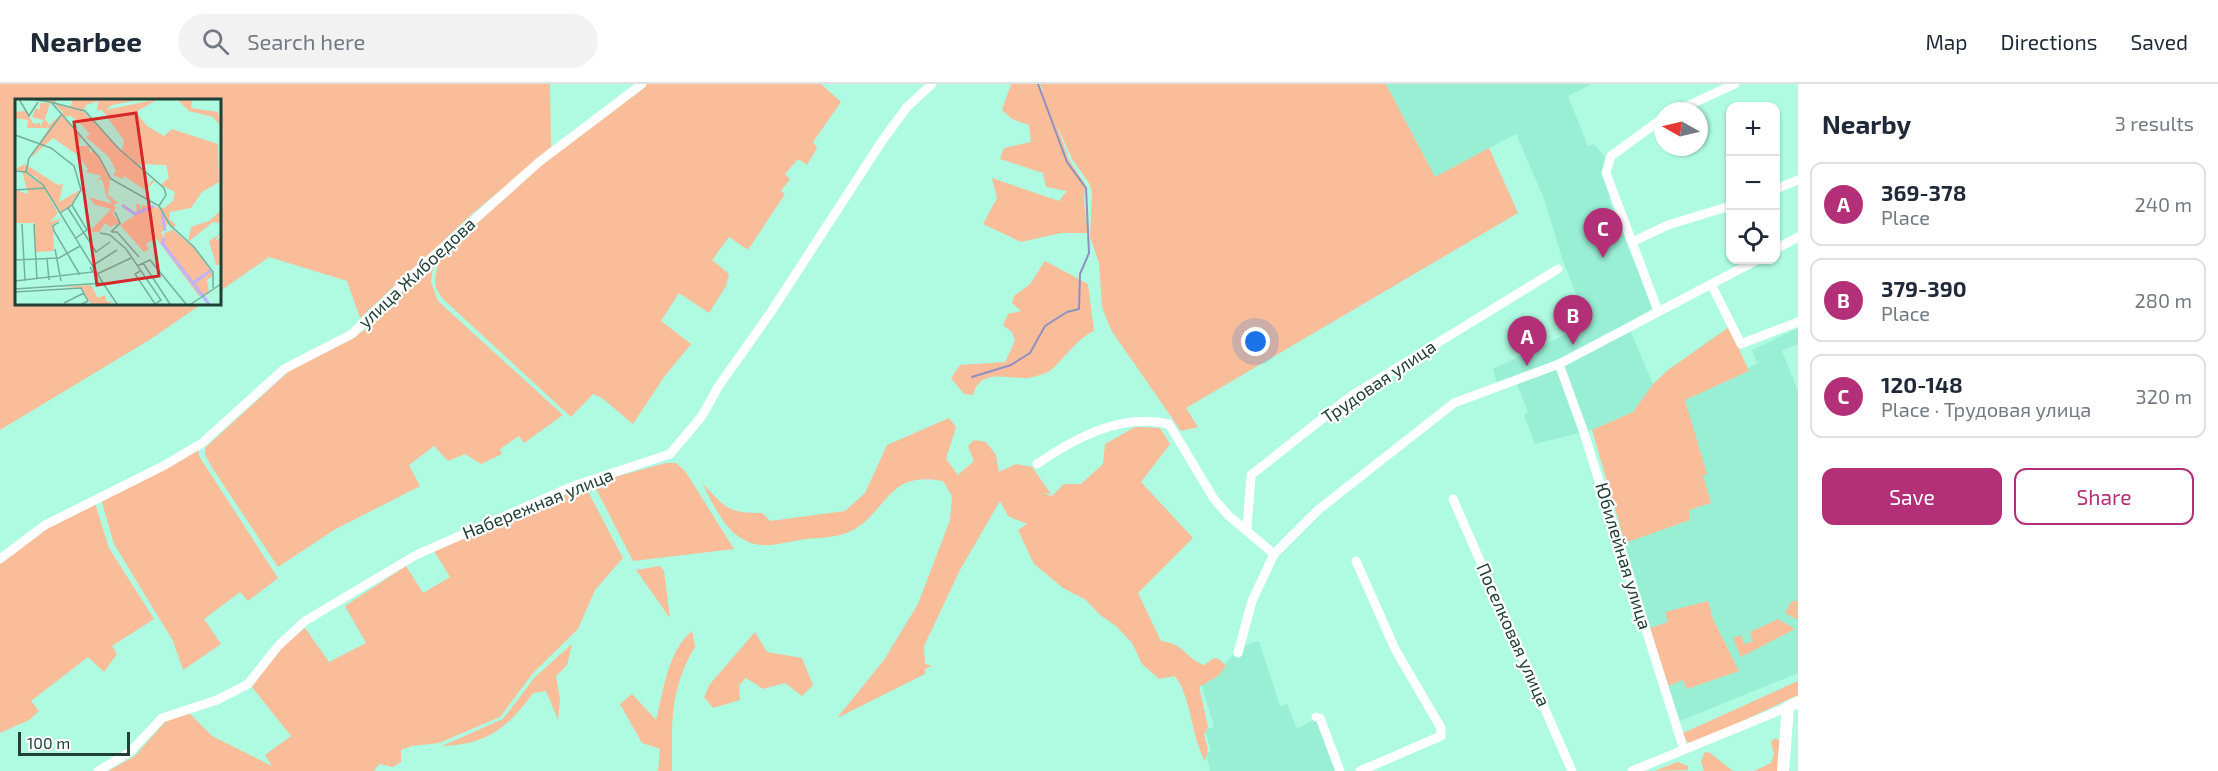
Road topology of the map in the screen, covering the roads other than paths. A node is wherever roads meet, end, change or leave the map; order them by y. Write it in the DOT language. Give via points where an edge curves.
graph roads {
  1 [pos="642,84"];
  2 [pos="932,84"];
  3 [pos="1735,84"];
  4 [pos="1696,102"];
  5 [pos="1654,125"];
  6 [pos="1798,180"];
  7 [pos="1780,187"];
  8 [pos="1726,208"];
  9 [pos="1798,237"];
  10 [pos="1632,242"];
  11 [pos="1780,247"];
  12 [pos="1749,264"];
  13 [pos="1558,269"];
  14 [pos="1710,284"];
  15 [pos="1658,311"];
  16 [pos="1798,322"];
  17 [pos="1559,364"];
  18 [pos="1037,464"];
  19 [pos="1454,499"];
  20 [pos="1247,528"];
  21 [pos="1274,554"];
  22 [pos="0,559"];
  23 [pos="1356,561"];
  24 [pos="1238,653"];
  25 [pos="1793,704"];
  26 [pos="1316,717"];
  27 [pos="1684,750"];
  28 [pos="98,771"];
  29 [pos="1340,771"];
  30 [pos="1360,771"];
  31 [pos="1572,771"];
  32 [pos="1632,771"];
  33 [pos="1783,771"];
  1 -- 22 [label="street, улица Жибоедова" via="539,162 352,334 284,369 202,442 165,465 45,525"];
  2 -- 28 [label="street, Набережная улица" via="907,107 882,141 702,416 670,454 573,486 416,555 305,621 278,645 248,684 217,700 162,718 130,752"];
  3 -- 4 [label="street"];
  5 -- 10 [label="street" via="1611,156 1606,173"];
  6 -- 7 [label="street"];
  8 -- 10 [label="street" via="1668,225"];
  9 -- 11 [label="street"];
  10 -- 15 [label="street"];
  12 -- 14 [label="street"];
  13 -- 20 [label="street, Трудовая улица" via="1351,396 1251,475"];
  14 -- 15 [label="street"];
  14 -- 16 [label="street" via="1741,344"];
  15 -- 17 [label="street"];
  17 -- 21 [label="street" via="1454,403 1318,510"];
  17 -- 27 [label="street, Юбилейная улица"];
  18 -- 20 [label="street" via="1071,441 1105,428 1131,422 1169,424 1214,499"];
  19 -- 31 [label="street, Поселковая улица"];
  20 -- 21 [label="street"];
  21 -- 24 [label="street" via="1252,601"];
  23 -- 30 [label="street" via="1395,649 1441,728 1441,736"];
  25 -- 27 [label="street"];
  25 -- 33 [label="main road"];
  26 -- 29 [label="street" via="1320,718"];
  27 -- 32 [label="street"];
}
